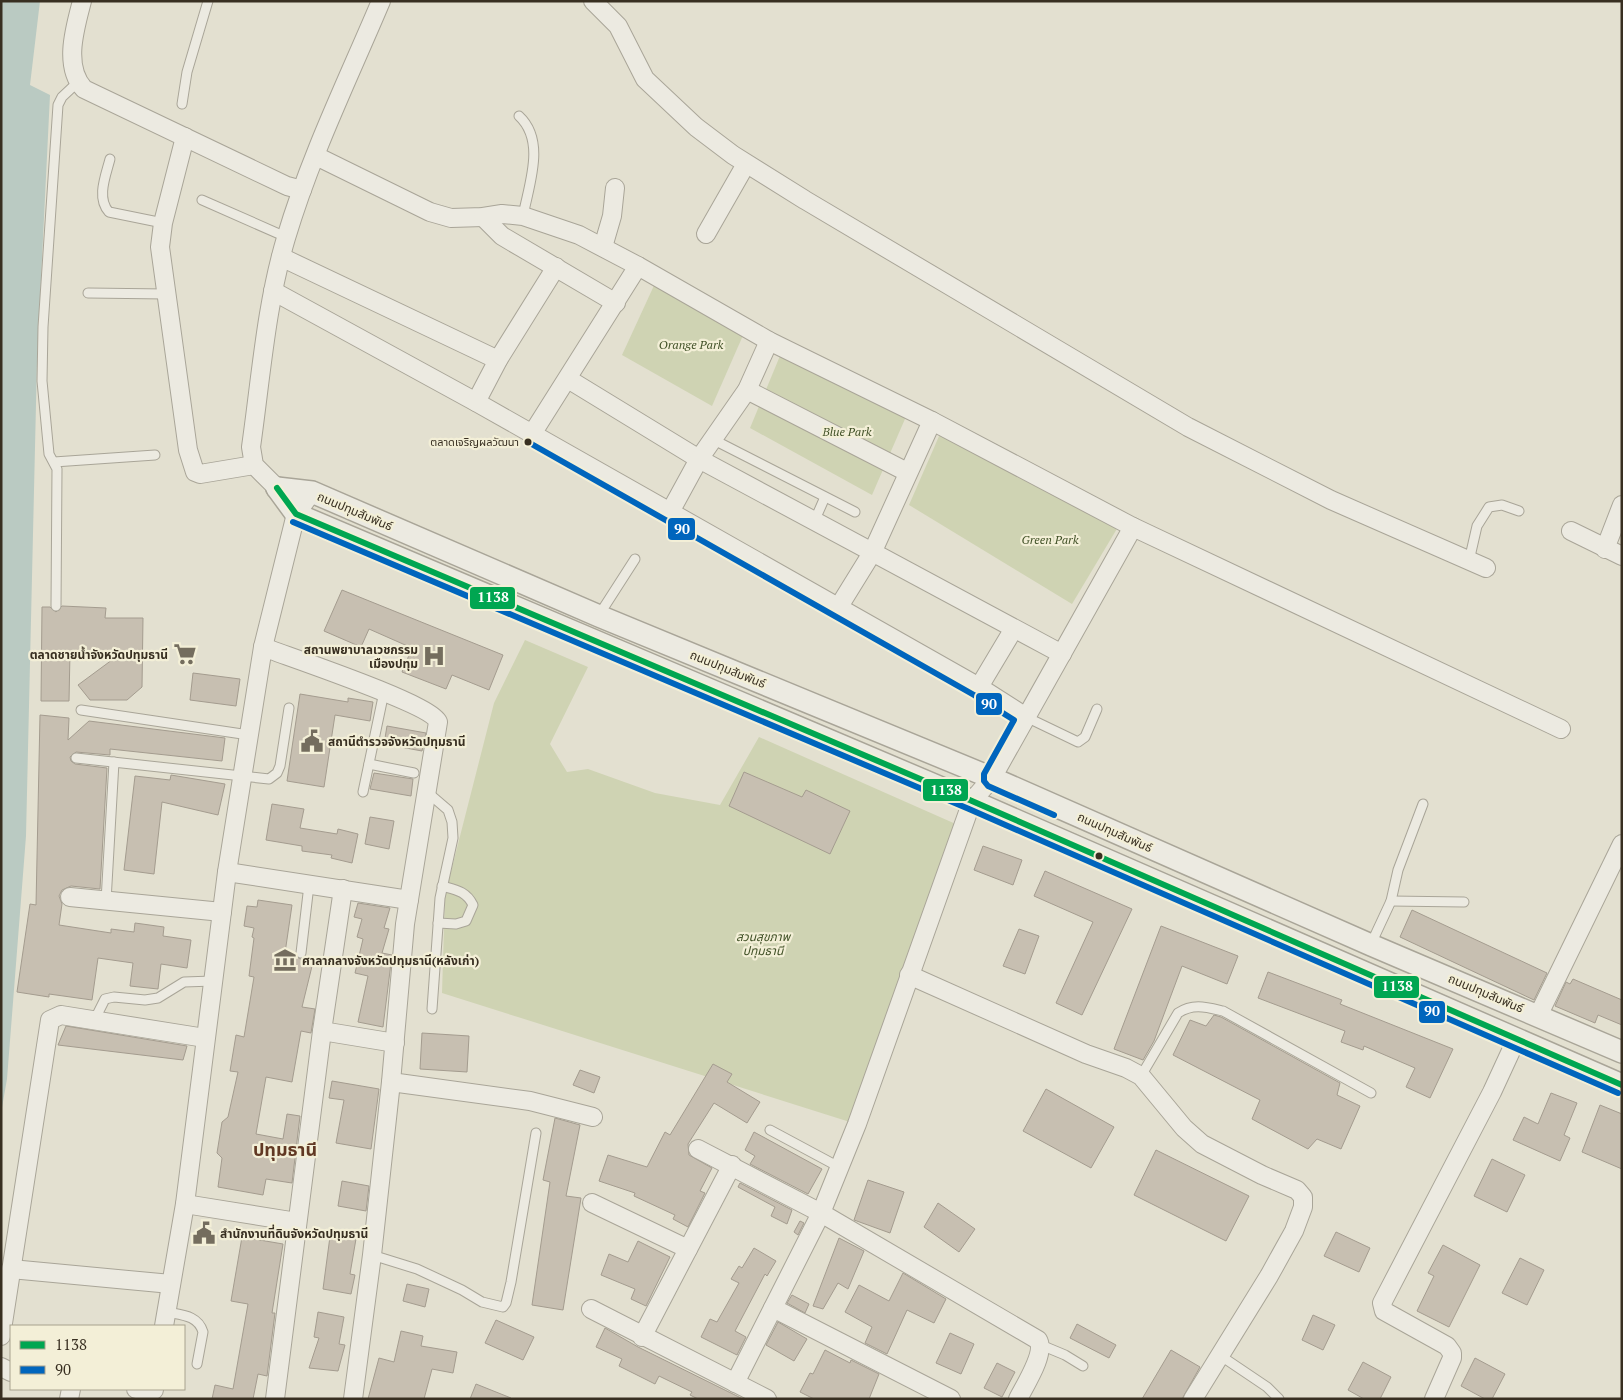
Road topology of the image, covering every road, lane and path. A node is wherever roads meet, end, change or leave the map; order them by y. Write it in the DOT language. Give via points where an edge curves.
graph roads {
  1 [pos="82,1"];
  2 [pos="208,1"];
  3 [pos="380,1"];
  4 [pos="593,1"];
  5 [pos="78,82"];
  6 [pos="182,104"];
  7 [pos="519,116"];
  8 [pos="186,137"];
  9 [pos="316,156"];
  10 [pos="110,159"];
  11 [pos="746,164"];
  12 [pos="615,188"];
  13 [pos="302,190"];
  14 [pos="202,200"];
  15 [pos="523,216"];
  16 [pos="483,218"];
  17 [pos="162,223"];
  18 [pos="706,234"];
  19 [pos="286,237"];
  20 [pos="603,247"];
  21 [pos="281,257"];
  22 [pos="638,266"];
  23 [pos="556,267"];
  24 [pos="273,291"];
  25 [pos="88,293"];
  26 [pos="166,294"];
  27 [pos="616,303"];
  28 [pos="769,341"];
  29 [pos="498,360"];
  30 [pos="568,379"];
  31 [pos="747,390"];
  32 [pos="476,402"];
  33 [pos="932,421"];
  34 [pos="532,434"];
  35 [pos="714,440"];
  36 [pos="155,455"];
  37 [pos="699,458"];
  38 [pos="54,462"];
  39 [pos="254,465"];
  40 [pos="907,472"];
  41 [pos="277,488"];
  42 [pos="312,492"];
  43 [pos="825,497"];
  44 [pos="1622,505"];
  45 [pos="1519,511"];
  46 [pos="670,512"];
  47 [pos="855,512"];
  48 [pos="296,514"];
  49 [pos="814,522"];
  50 [pos="1133,527"];
  51 [pos="1571,531"];
  52 [pos="1605,549"];
  53 [pos="872,554"];
  54 [pos="1622,556"];
  55 [pos="635,559"];
  56 [pos="1469,561"];
  57 [pos="1486,568"];
  58 [pos="56,606"];
  59 [pos="838,608"];
  60 [pos="599,616"];
  61 [pos="1014,630"];
  62 [pos="263,648"];
  63 [pos="1062,654"];
  64 [pos="978,687"];
  65 [pos="384,692"];
  66 [pos="289,708"];
  67 [pos="1098,709"];
  68 [pos="81,710"];
  69 [pos="1026,717"];
  70 [pos="1561,729"];
  71 [pos="249,735"];
  72 [pos="76,758"];
  73 [pos="114,762"];
  74 [pos="369,764"];
  75 [pos="414,773"];
  76 [pos="242,777"];
  77 [pos="992,778"];
  78 [pos="363,792"];
  79 [pos="427,792"];
  80 [pos="972,801"];
  81 [pos="1423,804"];
  82 [pos="1622,844"];
  83 [pos="227,872"];
  84 [pos="309,885"];
  85 [pos="442,886"];
  86 [pos="343,889"];
  87 [pos="70,897"];
  88 [pos="106,900"];
  89 [pos="409,900"];
  90 [pos="1391,900"];
  91 [pos="1464,902"];
  92 [pos="222,912"];
  93 [pos="438,923"];
  94 [pos="1371,945"];
  95 [pos="301,953"];
  96 [pos="909,975"];
  97 [pos="212,981"];
  98 [pos="432,1009"];
  99 [pos="1538,1016"];
  100 [pos="94,1021"];
  101 [pos="322,1031"];
  102 [pos="205,1038"];
  103 [pos="1516,1040"];
  104 [pos="394,1043"];
  105 [pos="1622,1052"];
  106 [pos="1140,1076"];
  107 [pos="391,1082"];
  108 [pos="1622,1085"];
  109 [pos="1371,1093"];
  110 [pos="593,1117"];
  111 [pos="770,1130"];
  112 [pos="536,1133"];
  113 [pos="698,1150"];
  114 [pos="732,1165"];
  115 [pos="839,1167"];
  116 [pos="592,1203"];
  117 [pos="185,1204"];
  118 [pos="821,1213"];
  119 [pos="297,1222"];
  120 [pos="688,1249"];
  121 [pos="372,1255"];
  122 [pos="11,1269"];
  123 [pos="171,1284"];
  124 [pos="773,1308"];
  125 [pos="591,1309"];
  126 [pos="165,1319"];
  127 [pos="1,1336"];
  128 [pos="642,1337"];
  129 [pos="1041,1345"];
  130 [pos="1221,1356"];
  131 [pos="197,1364"];
  132 [pos="1083,1366"];
  133 [pos="735,1382"];
  134 [pos="140,1390"];
  135 [pos="154,1393"];
  136 [pos="276,1399"];
  137 [pos="353,1399"];
  138 [pos="767,1399"];
  139 [pos="951,1399"];
  140 [pos="1018,1399"];
  141 [pos="1193,1399"];
  142 [pos="1279,1399"];
  143 [pos="1434,1399"];
  1 -- 5 [label="street" via="72,62"];
  2 -- 6 [label="lane" via="187,72"];
  3 -- 9 [label="street"];
  4 -- 11 [label="street" via="618,26 645,79 696,127"];
  5 -- 8 [label="street" via="91,94"];
  5 -- 38 [label="lane" via="62,97 58,106 43,327 45,418 48,454"];
  7 -- 15 [label="lane" via="531,131 534,145"];
  8 -- 13 [label="street" via="287,186"];
  8 -- 17 [label="street"];
  9 -- 13 [label="street"];
  9 -- 16 [label="street" via="430,212 451,218"];
  10 -- 17 [label="lane" via="102,198 104,206 109,212"];
  11 -- 18 [label="street"];
  11 -- 56 [label="street" via="1188,427 1331,500"];
  12 -- 20 [label="street" via="612,216"];
  13 -- 19 [label="street"];
  14 -- 19 [label="lane"];
  15 -- 16 [label="street" via="502,214"];
  15 -- 20 [label="street" via="579,234"];
  16 -- 23 [label="street" via="502,236"];
  17 -- 26 [label="street" via="160,247"];
  19 -- 21 [label="street"];
  20 -- 22 [label="street"];
  21 -- 24 [label="street"];
  21 -- 29 [label="street"];
  22 -- 27 [label="street"];
  22 -- 28 [label="street"];
  23 -- 27 [label="street"];
  23 -- 29 [label="street"];
  24 -- 32 [label="street"];
  24 -- 39 [label="street" via="251,447"];
  25 -- 26 [label="lane"];
  26 -- 39 [label="street" via="188,450 195,472 204,474"];
  27 -- 30 [label="street"];
  28 -- 31 [label="street"];
  28 -- 33 [label="street"];
  29 -- 32 [label="street"];
  30 -- 34 [label="street"];
  30 -- 37 [label="street"];
  31 -- 35 [label="street"];
  31 -- 40 [label="street"];
  32 -- 34 [label="street"];
  33 -- 40 [label="street"];
  33 -- 50 [label="street"];
  34 -- 46 [label="street"];
  35 -- 37 [label="street"];
  35 -- 43 [label="lane"];
  36 -- 38 [label="lane"];
  37 -- 46 [label="street"];
  37 -- 49 [label="street"];
  38 -- 58 [label="lane" via="57,469"];
  39 -- 41 [label="street"];
  40 -- 53 [label="street"];
  41 -- 42 [label="street, ถนนปทุมสัมพันธ์"];
  41 -- 48 [label="street"];
  42 -- 48 [label="street"];
  42 -- 60 [label="street, ถนนปทุมสัมพันธ์"];
  43 -- 47 [label="lane"];
  43 -- 49 [label="lane"];
  44 -- 52 [label="street"];
  45 -- 56 [label="lane" via="1502,505 1489,507 1477,526"];
  46 -- 59 [label="street"];
  48 -- 62 [label="street"];
  48 -- 80 [label="street, ถนนปทุมสัมพันธ์"];
  49 -- 53 [label="street"];
  50 -- 63 [label="street"];
  50 -- 70 [label="street"];
  51 -- 52 [label="street"];
  52 -- 54 [label="street"];
  53 -- 59 [label="street"];
  53 -- 61 [label="street"];
  55 -- 60 [label="lane"];
  56 -- 57 [label="street"];
  59 -- 64 [label="street"];
  60 -- 77 [label="street, ถนนปทุมสัมพันธ์"];
  61 -- 63 [label="street"];
  61 -- 64 [label="street"];
  62 -- 65 [label="street"];
  62 -- 71 [label="street"];
  63 -- 69 [label="street"];
  64 -- 69 [label="street"];
  65 -- 74 [label="lane"];
  65 -- 79 [label="street" via="436,719 438,727"];
  66 -- 76 [label="lane" via="277,773 269,779"];
  67 -- 69 [label="lane" via="1084,737 1078,742"];
  68 -- 71 [label="lane"];
  69 -- 77 [label="street"];
  71 -- 76 [label="street"];
  72 -- 73 [label="lane"];
  73 -- 76 [label="lane"];
  73 -- 88 [label="lane"];
  74 -- 75 [label="lane"];
  74 -- 78 [label="lane"];
  76 -- 83 [label="street"];
  77 -- 80 [label="street"];
  77 -- 94 [label="street, ถนนปทุมสัมพันธ์"];
  79 -- 85 [label="lane" via="448,810 452,822 453,838"];
  79 -- 89 [label="street"];
  80 -- 96 [label="street"];
  80 -- 103 [label="street, ถนนปทุมสัมพันธ์"];
  81 -- 90 [label="lane" via="1398,870"];
  82 -- 99 [label="street"];
  83 -- 84 [label="street"];
  83 -- 92 [label="street"];
  84 -- 86 [label="street"];
  84 -- 95 [label="lane"];
  85 -- 93 [label="lane"];
  85 -- 93 [label="lane" via="461,891 469,897 472,905 466,922"];
  86 -- 89 [label="street"];
  86 -- 101 [label="street"];
  87 -- 88 [label="street"];
  88 -- 92 [label="street"];
  89 -- 104 [label="street"];
  90 -- 91 [label="lane"];
  90 -- 94 [label="lane"];
  92 -- 97 [label="street"];
  93 -- 98 [label="lane"];
  94 -- 99 [label="street, ถนนปทุมสัมพันธ์"];
  96 -- 106 [label="street"];
  96 -- 115 [label="street"];
  97 -- 100 [label="lane" via="184,982 158,998 105,999"];
  97 -- 102 [label="street"];
  99 -- 105 [label="street, ถนนปทุมสัมพันธ์"];
  100 -- 102 [label="street"];
  100 -- 122 [label="street" via="61,1015 50,1020"];
  101 -- 104 [label="street"];
  101 -- 119 [label="street"];
  102 -- 117 [label="street"];
  103 -- 108 [label="street, ถนนปทุมสัมพันธ์"];
  103 -- 143 [label="street" via="1382,1303 1384,1311 1447,1346 1452,1353"];
  104 -- 107 [label="street"];
  106 -- 109 [label="lane" via="1178,1013 1188,1007 1200,1006 1224,1011"];
  106 -- 130 [label="street" via="1184,1128 1202,1144 1297,1190 1302,1197 1303,1207 1294,1231"];
  107 -- 110 [label="street" via="530,1101"];
  107 -- 121 [label="street"];
  111 -- 115 [label="lane"];
  112 -- 121 [label="lane" via="511,1282 503,1307 482,1302 417,1269"];
  113 -- 114 [label="street"];
  114 -- 118 [label="street"];
  114 -- 120 [label="street"];
  115 -- 118 [label="street"];
  116 -- 120 [label="street"];
  117 -- 119 [label="street"];
  117 -- 123 [label="street"];
  118 -- 124 [label="street"];
  118 -- 129 [label="street" via="1038,1340"];
  119 -- 136 [label="street"];
  120 -- 128 [label="street"];
  121 -- 137 [label="street"];
  122 -- 123 [label="street"];
  122 -- 127 [label="street"];
  123 -- 126 [label="street"];
  124 -- 133 [label="street"];
  124 -- 139 [label="street"];
  125 -- 128 [label="street"];
  126 -- 131 [label="lane" via="188,1317 196,1320 203,1332"];
  128 -- 133 [label="street"];
  129 -- 132 [label="lane"];
  129 -- 140 [label="street" via="1040,1354"];
  130 -- 141 [label="street"];
  130 -- 142 [label="lane" via="1267,1386"];
  133 -- 138 [label="street"];
  134 -- 135 [label="street"];
}
